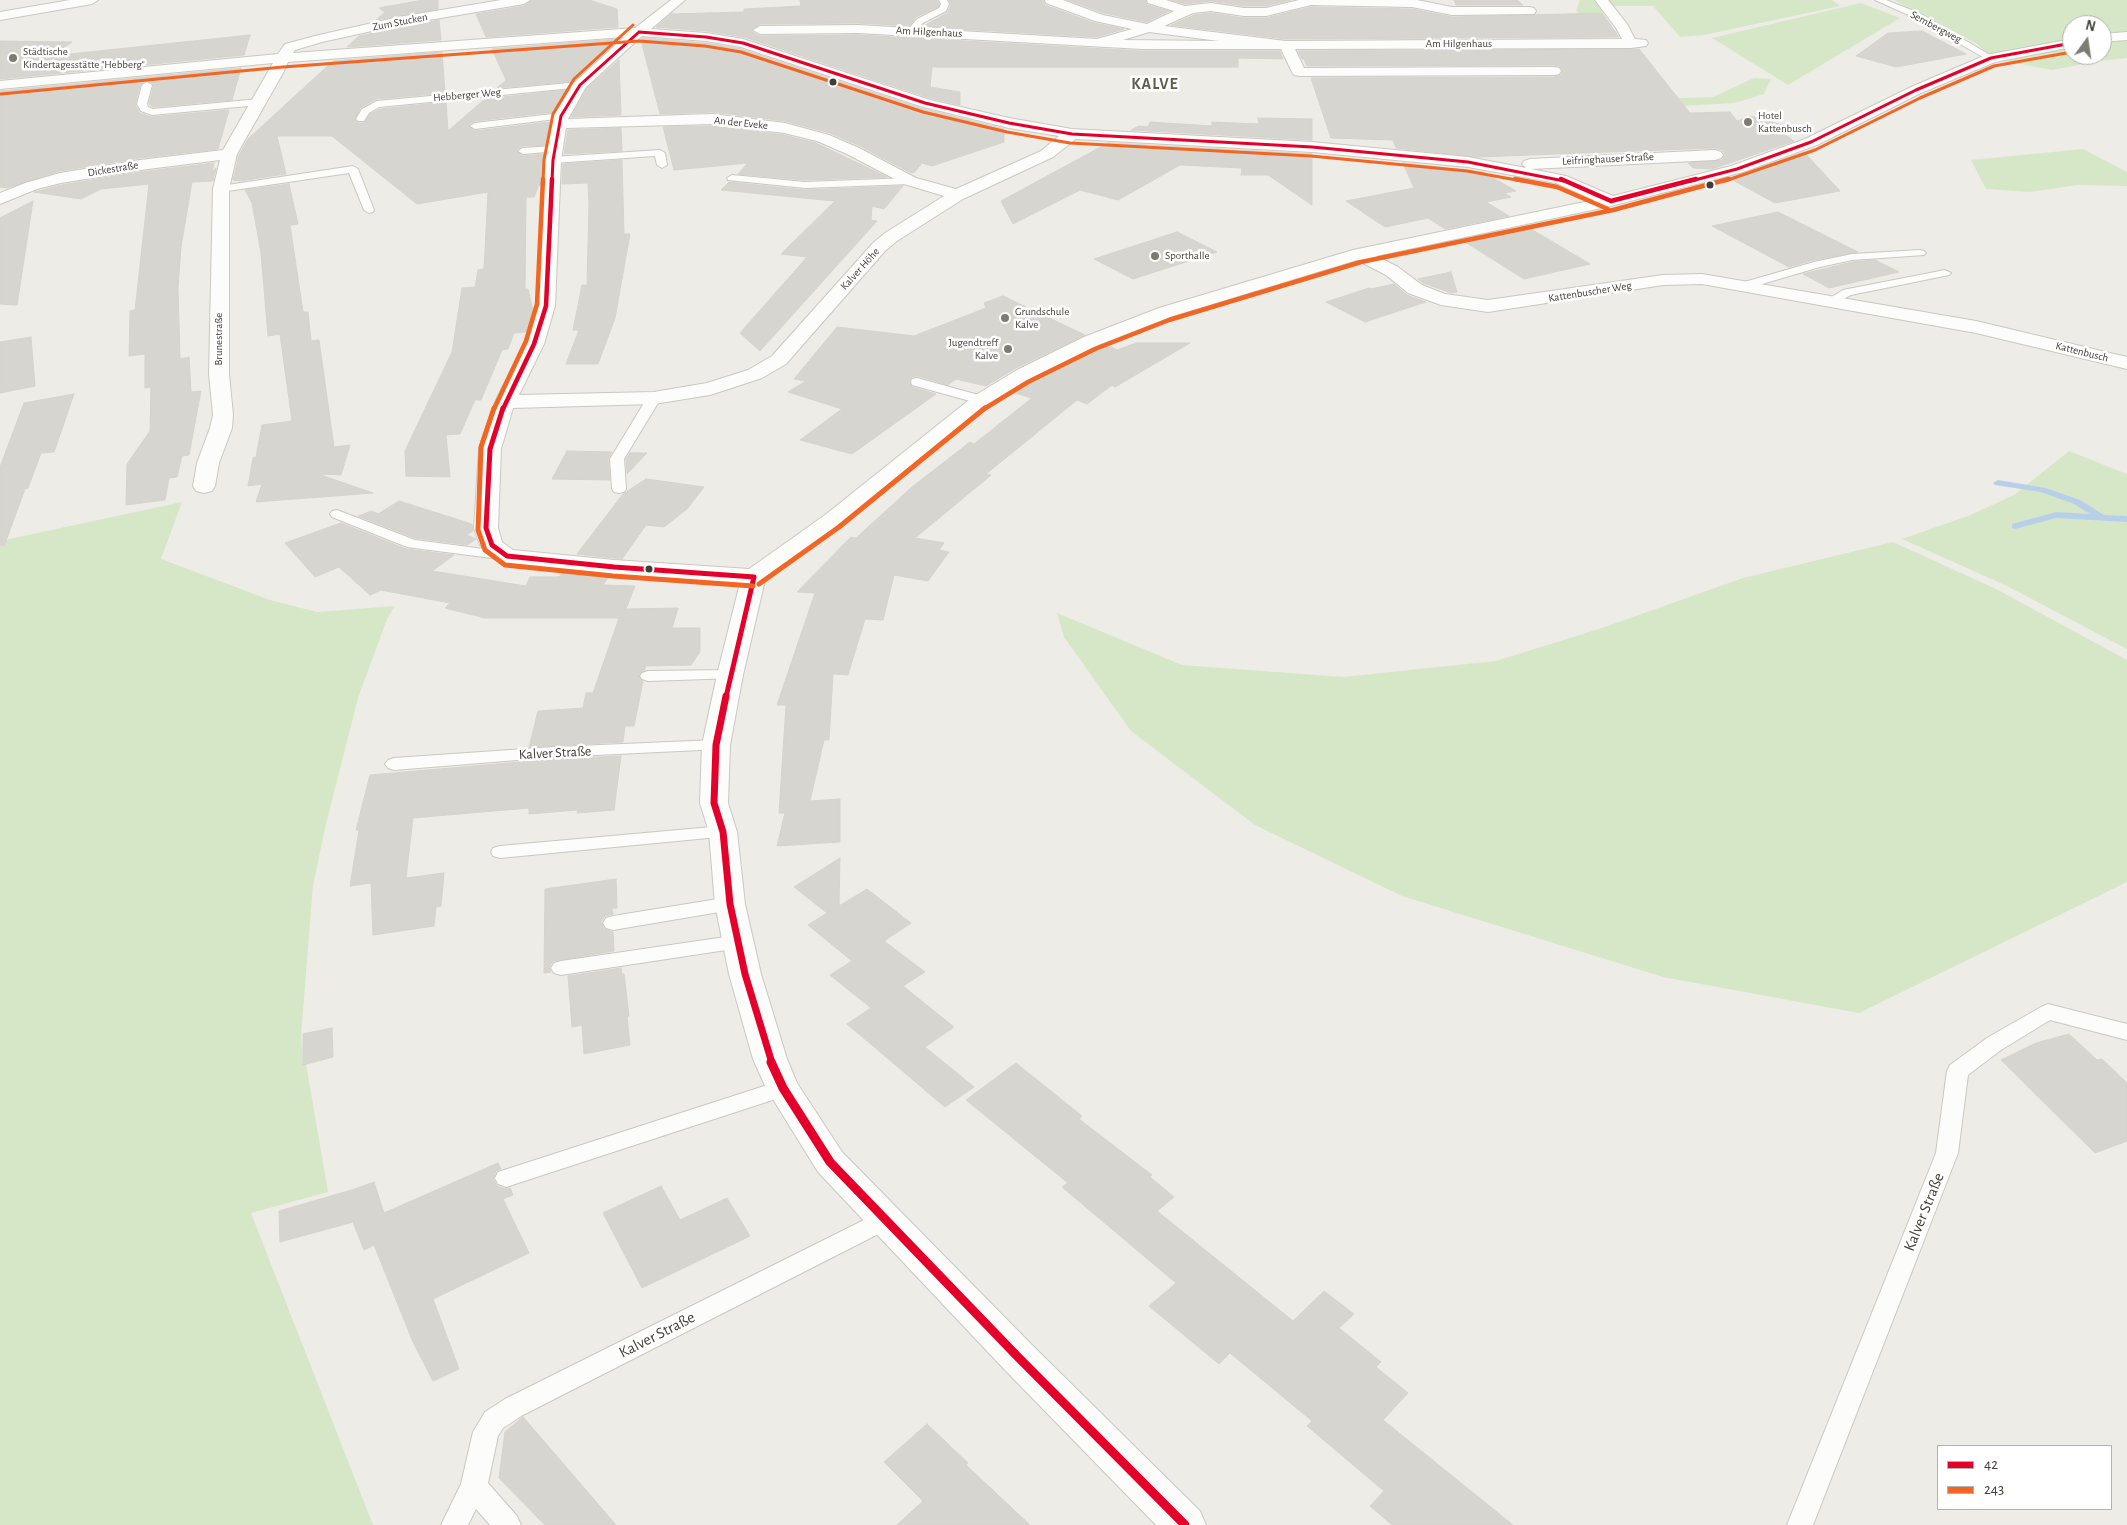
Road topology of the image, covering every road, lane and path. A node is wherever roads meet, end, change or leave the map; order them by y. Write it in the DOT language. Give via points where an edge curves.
graph roads {
  1 [pos="92,0"];
  2 [pos="524,0"];
  3 [pos="679,0"];
  4 [pos="943,0"];
  5 [pos="1051,0"];
  6 [pos="1153,0"];
  7 [pos="1602,0"];
  8 [pos="1879,0"];
  9 [pos="1186,11"];
  10 [pos="1529,11"];
  11 [pos="0,16"];
  12 [pos="1148,28"];
  13 [pos="760,30"];
  14 [pos="911,31"];
  15 [pos="639,32"];
  16 [pos="2127,36"];
  17 [pos="2112,37"];
  18 [pos="1098,43"];
  19 [pos="1286,45"];
  20 [pos="2062,45"];
  21 [pos="282,58"];
  22 [pos="1991,58"];
  23 [pos="1554,71"];
  24 [pos="0,84"];
  25 [pos="147,85"];
  26 [pos="580,85"];
  27 [pos="260,102"];
  28 [pos="361,119"];
  29 [pos="560,120"];
  30 [pos="475,126"];
  31 [pos="1072,134"];
  32 [pos="523,150"];
  33 [pos="229,154"];
  34 [pos="554,154"];
  35 [pos="1715,155"];
  36 [pos="662,165"];
  37 [pos="1501,167"];
  38 [pos="732,178"];
  39 [pos="910,181"];
  40 [pos="220,189"];
  41 [pos="957,195"];
  42 [pos="0,199"];
  43 [pos="1611,201"];
  44 [pos="369,210"];
  45 [pos="1920,253"];
  46 [pos="1359,254"];
  47 [pos="1945,273"];
  48 [pos="1744,285"];
  49 [pos="1831,301"];
  50 [pos="2127,364"];
  51 [pos="917,382"];
  52 [pos="654,398"];
  53 [pos="981,400"];
  54 [pos="506,402"];
  55 [pos="204,486"];
  56 [pos="619,489"];
  57 [pos="337,514"];
  58 [pos="507,556"];
  59 [pos="754,577"];
  60 [pos="730,675"];
  61 [pos="648,676"];
  62 [pos="716,745"];
  63 [pos="394,764"];
  64 [pos="723,832"];
  65 [pos="500,852"];
  66 [pos="730,904"];
  67 [pos="613,923"];
  68 [pos="739,942"];
  69 [pos="561,968"];
  70 [pos="2127,1032"];
  71 [pos="783,1088"];
  72 [pos="506,1178"];
  73 [pos="884,1220"];
  74 [pos="474,1487"];
  75 [pos="454,1525"];
  76 [pos="508,1525"];
  77 [pos="1185,1525"];
  78 [pos="1800,1525"];
  1 -- 11 [label="street"];
  2 -- 21 [label="street, Zum Stucken" via="399,21 319,39 290,47"];
  3 -- 15 [label="street"];
  4 -- 14 [label="lane" via="943,10 920,21"];
  5 -- 12 [label="street, Am Hilgenhaus" via="1100,18"];
  6 -- 9 [label="street, Am Hilgenhaus"];
  7 -- 19 [label="street, Am Hilgenhaus" via="1636,44"];
  8 -- 22 [label="lane, Sembergweg" via="1916,15"];
  9 -- 10 [label="street, Am Hilgenhaus" via="1211,7 1266,12 1321,1 1412,3 1452,10"];
  9 -- 12 [label="street, Am Hilgenhaus"];
  12 -- 18 [label="street, Am Hilgenhaus"];
  12 -- 19 [label="street, Am Hilgenhaus"];
  13 -- 14 [label="street, Am Hilgenhaus"];
  14 -- 18 [label="street, Am Hilgenhaus"];
  15 -- 21 [label="street, Leifringhauser Straße"];
  15 -- 26 [label="street"];
  15 -- 31 [label="street, Leifringhauser Straße" via="743,43 925,103"];
  16 -- 17 [label="street"];
  18 -- 19 [label="street, Am Hilgenhaus"];
  19 -- 23 [label="street" via="1299,72"];
  20 -- 22 [label="street"];
  21 -- 24 [label="street, Leifringhauser Straße"];
  21 -- 27 [label="street, Brunestraße"];
  22 -- 43 [label="street" via="1774,156 1729,172"];
  25 -- 27 [label="lane" via="142,104 144,109 152,112"];
  26 -- 28 [label="lane, Hebberger Weg" via="377,104 365,111"];
  26 -- 29 [label="street"];
  27 -- 33 [label="street, Brunestraße"];
  29 -- 30 [label="lane"];
  29 -- 34 [label="street"];
  29 -- 39 [label="street, An der Eveke" via="712,120 785,128 823,138"];
  31 -- 37 [label="street, Leifringhauser Straße" via="1312,147"];
  31 -- 41 [label="street, Kalver Höhe" via="1047,154"];
  32 -- 34 [label="lane"];
  33 -- 40 [label="street, Brunestraße"];
  33 -- 42 [label="street, Dickestraße" via="60,178"];
  34 -- 36 [label="lane" via="660,153"];
  34 -- 54 [label="street" via="546,306 534,344"];
  35 -- 37 [label="street, Leifringhauser Straße"];
  37 -- 43 [label="street, Leifringhauser Straße" via="1560,180"];
  38 -- 39 [label="lane, An der Eveke" via="805,185"];
  39 -- 41 [label="street, An der Eveke"];
  40 -- 44 [label="lane" via="353,169"];
  40 -- 55 [label="street, Brunestraße" via="219,374 223,415"];
  41 -- 52 [label="street, Kalver Höhe" via="879,247 779,360 755,374 710,389"];
  43 -- 46 [label="street"];
  45 -- 48 [label="lane" via="1852,257 1791,270"];
  46 -- 48 [label="street, Kattenbuscher Weg" via="1415,289 1441,300 1488,306 1663,280 1702,279"];
  46 -- 53 [label="street" via="1166,312 1090,341"];
  47 -- 49 [label="lane" via="1847,292"];
  48 -- 49 [label="street, Kattenbuscher Weg"];
  49 -- 50 [label="street, Kattenbusch" via="1976,327"];
  51 -- 53 [label="lane"];
  52 -- 54 [label="street, Kalver Höhe"];
  52 -- 56 [label="lane" via="618,459"];
  53 -- 59 [label="street" via="833,520"];
  54 -- 58 [label="street" via="490,449 486,528 492,545"];
  57 -- 58 [label="lane" via="412,544"];
  58 -- 59 [label="street"];
  59 -- 60 [label="street"];
  60 -- 61 [label="lane"];
  60 -- 62 [label="street"];
  62 -- 63 [label="lane, Kalver Straße" via="554,752"];
  62 -- 64 [label="street" via="714,803"];
  64 -- 65 [label="lane"];
  64 -- 66 [label="street"];
  66 -- 67 [label="lane"];
  66 -- 68 [label="street"];
  68 -- 69 [label="lane"];
  68 -- 71 [label="street" via="770,1059"];
  70 -- 78 [label="lane, Kalver Straße" via="2048,1012 1994,1044 1958,1071 1947,1153"];
  71 -- 72 [label="lane"];
  71 -- 73 [label="street" via="830,1162"];
  73 -- 74 [label="lane, Kalver Straße" via="523,1402 494,1420 486,1432"];
  73 -- 77 [label="street"];
  74 -- 75 [label="lane, Kalver Straße"];
  74 -- 76 [label="lane"];
}
